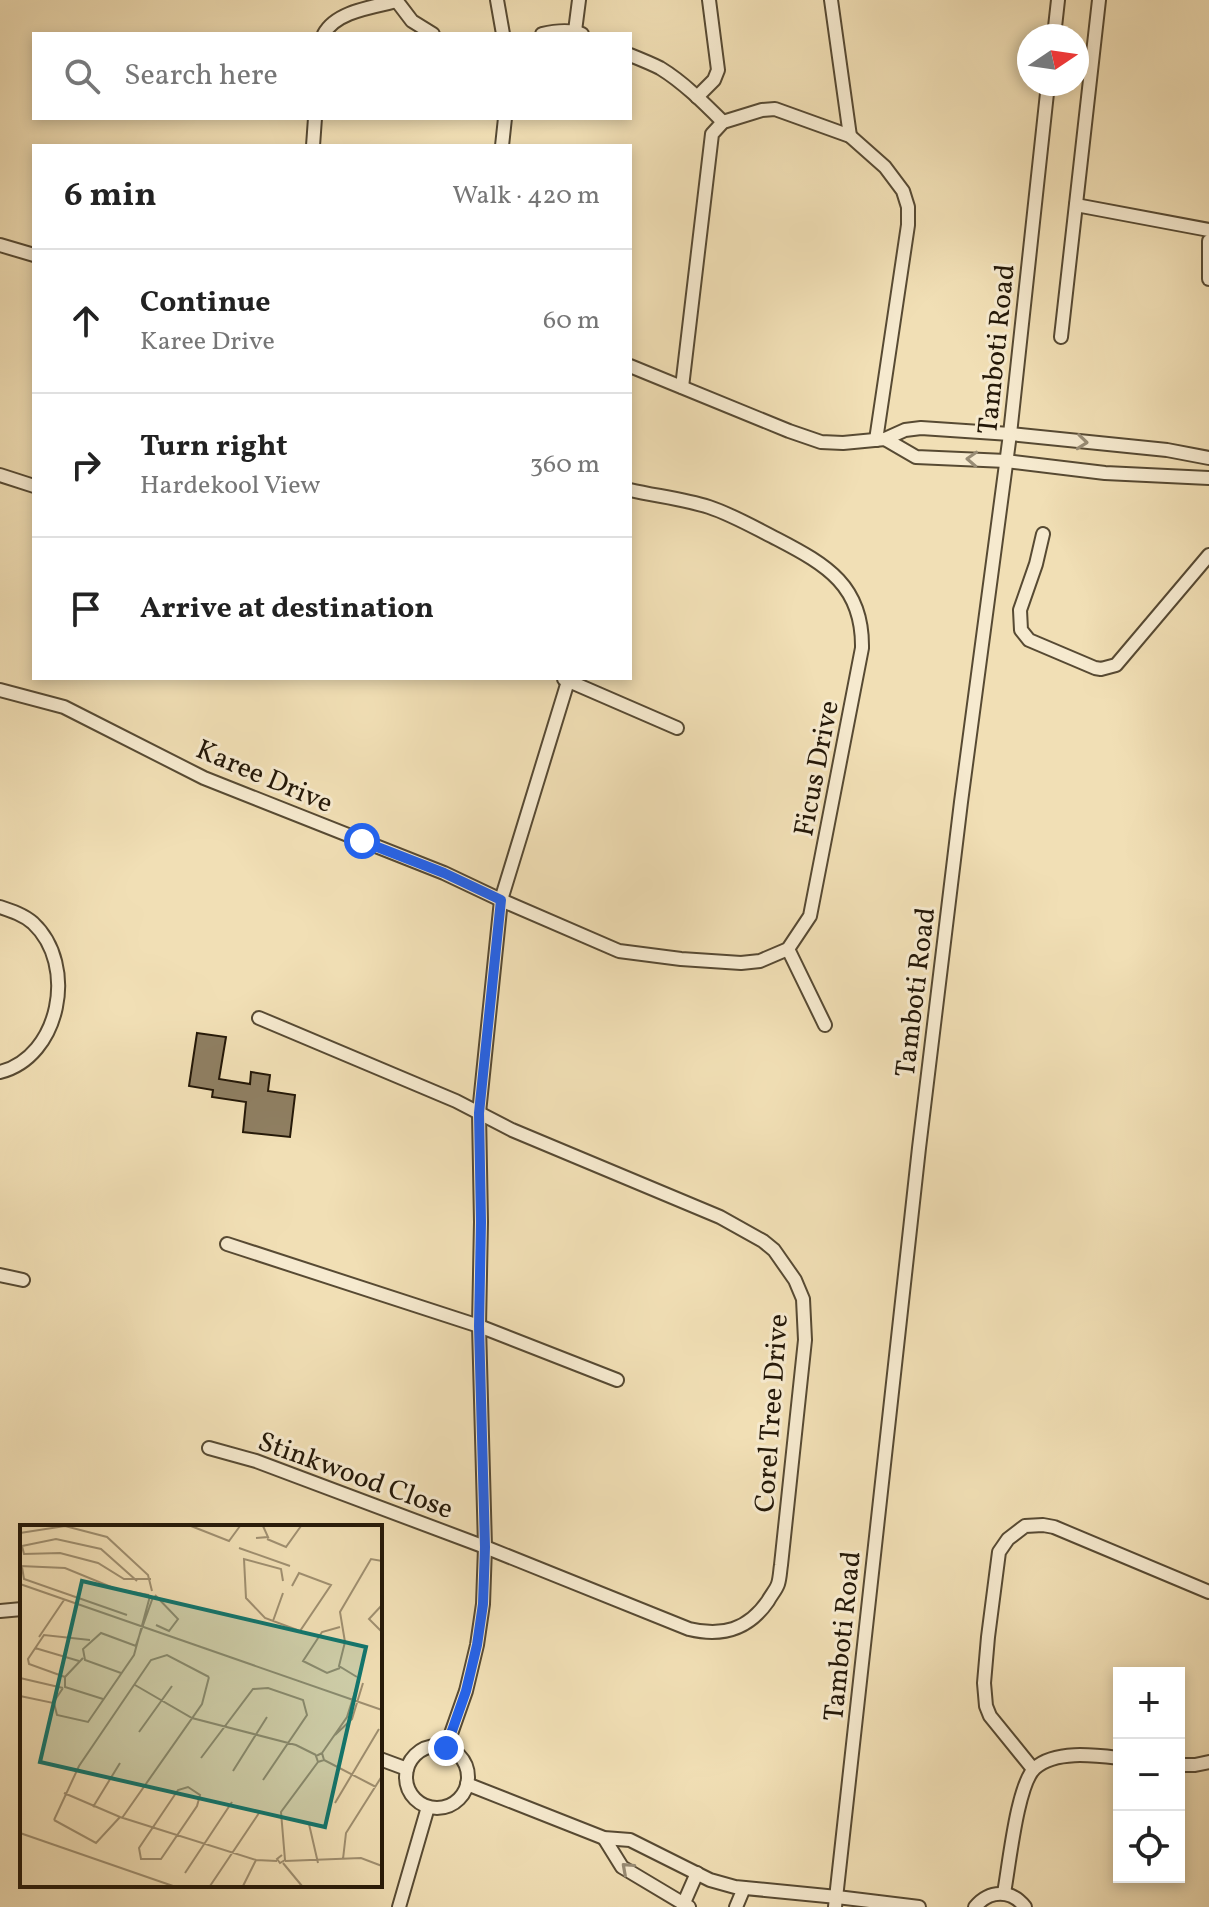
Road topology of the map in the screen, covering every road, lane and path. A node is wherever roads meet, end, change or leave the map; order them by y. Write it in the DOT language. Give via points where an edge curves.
graph roads {
  1 [pos="497,0"];
  2 [pos="579,0"];
  3 [pos="709,0"];
  4 [pos="831,0"];
  5 [pos="1058,0"];
  6 [pos="1099,0"];
  7 [pos="397,1"];
  8 [pos="1055,24"];
  9 [pos="325,32"];
  10 [pos="430,32"];
  11 [pos="503,32"];
  12 [pos="553,32"];
  13 [pos="578,32"];
  14 [pos="632,56"];
  15 [pos="1047,96"];
  16 [pos="697,97"];
  17 [pos="315,120"];
  18 [pos="505,120"];
  19 [pos="723,122"];
  20 [pos="850,136"];
  21 [pos="313,144"];
  22 [pos="502,144"];
  23 [pos="1076,205"];
  24 [pos="1209,230"];
  25 [pos="1209,241"];
  26 [pos="0,245"];
  27 [pos="32,254"];
  28 [pos="1209,279"];
  29 [pos="1061,337"];
  30 [pos="632,367"];
  31 [pos="682,387"];
  32 [pos="1010,434"];
  33 [pos="881,440"];
  34 [pos="1209,458"];
  35 [pos="1006,461"];
  36 [pos="0,475"];
  37 [pos="1209,478"];
  38 [pos="32,485"];
  39 [pos="632,490"];
  40 [pos="1043,534"];
  41 [pos="1209,555"];
  42 [pos="566,680"];
  43 [pos="568,680"];
  44 [pos="0,690"];
  45 [pos="677,728"];
  46 [pos="501,900"];
  47 [pos="0,907"];
  48 [pos="788,949"];
  49 [pos="259,1018"];
  50 [pos="825,1025"];
  51 [pos="0,1072"];
  52 [pos="479,1113"];
  53 [pos="227,1244"];
  54 [pos="0,1275"];
  55 [pos="23,1280"];
  56 [pos="479,1326"];
  57 [pos="617,1380"];
  58 [pos="209,1448"];
  59 [pos="485,1547"];
  60 [pos="1209,1592"];
  61 [pos="20,1609"];
  62 [pos="0,1611"];
  63 [pos="446,1748"];
  64 [pos="1113,1757"];
  65 [pos="382,1760"];
  66 [pos="1209,1762"];
  67 [pos="1185,1765"];
  68 [pos="407,1769"];
  69 [pos="1033,1769"];
  70 [pos="467,1784"];
  71 [pos="428,1807"];
  72 [pos="604,1838"];
  73 [pos="697,1873"];
  74 [pos="744,1888"];
  75 [pos="1004,1893"];
  76 [pos="836,1902"];
  77 [pos="686,1906"];
  78 [pos="399,1907"];
  79 [pos="736,1907"];
  80 [pos="919,1907"];
  81 [pos="975,1907"];
  82 [pos="1025,1907"];
  1 -- 11 [label="street"];
  2 -- 13 [label="street"];
  3 -- 16 [label="street" via="718,70"];
  4 -- 20 [label="street"];
  5 -- 8 [label="street"];
  6 -- 23 [label="street"];
  7 -- 9 [label="street" via="342,18"];
  7 -- 10 [label="street" via="412,21"];
  12 -- 13 [label="street"];
  14 -- 16 [label="street" via="657,66"];
  15 -- 32 [label="street, Tamboti Road"];
  16 -- 19 [label="street"];
  17 -- 21 [label="street"];
  18 -- 22 [label="street"];
  19 -- 20 [label="street" via="775,109"];
  19 -- 31 [label="street" via="709,143"];
  20 -- 33 [label="street" via="894,177 908,207"];
  23 -- 24 [label="street"];
  23 -- 29 [label="street"];
  25 -- 28 [label="street"];
  26 -- 27 [label="street"];
  30 -- 31 [label="street"];
  31 -- 33 [label="street" via="821,442"];
  32 -- 33 [label="street" via="921,428"];
  32 -- 34 [label="street, one-way"];
  32 -- 35 [label="street, Tamboti Road"];
  35 -- 33 [label="street, one-way" via="916,457"];
  35 -- 37 [label="street"];
  35 -- 76 [label="street, Tamboti Road" via="919,1148"];
  36 -- 38 [label="street"];
  39 -- 48 [label="street, Ficus Drive" via="711,507 807,554 834,573 856,605 862,648 810,916"];
  40 -- 41 [label="street" via="1020,610 1021,630 1029,640 1101,669 1116,665"];
  42 -- 46 [label="street"];
  43 -- 45 [label="street"];
  44 -- 46 [label="street, Karee Drive" via="64,707 204,778"];
  46 -- 48 [label="street, Karee Drive" via="632,953 741,963"];
  46 -- 52 [label="street"];
  47 -- 51 [label="street" via="38,929 53,954 58,981 52,1022 41,1044 20,1065"];
  48 -- 50 [label="street"];
  49 -- 52 [label="street, Corel Tree Drive"];
  52 -- 56 [label="street"];
  52 -- 59 [label="street, Corel Tree Drive" via="720,1217 763,1241 795,1280 803,1299 805,1340 777,1586 745,1624 719,1633 689,1629"];
  53 -- 56 [label="street"];
  54 -- 55 [label="street"];
  56 -- 57 [label="street"];
  56 -- 59 [label="street"];
  58 -- 59 [label="street, Stinkwood Close"];
  59 -- 63 [label="street" via="477,1645"];
  60 -- 69 [label="street" via="1054,1527 1025,1526 1008,1539 999,1552 984,1695 990,1716"];
  61 -- 62 [label="street"];
  63 -- 68 [label="street" via="421,1750"];
  63 -- 70 [label="street" via="465,1764"];
  64 -- 69 [label="street" via="1064,1756"];
  65 -- 68 [label="street"];
  66 -- 67 [label="street"];
  68 -- 71 [label="street" via="407,1787"];
  69 -- 75 [label="street" via="1019,1807"];
  70 -- 71 [label="street" via="457,1801"];
  70 -- 72 [label="street"];
  71 -- 78 [label="street"];
  72 -- 73 [label="street" via="630,1840"];
  77 -- 72 [label="street, one-way" via="622,1867"];
  73 -- 74 [label="street"];
  73 -- 77 [label="street"];
  74 -- 76 [label="street"];
  74 -- 79 [label="street"];
  75 -- 81 [label="street" via="992,1894"];
  75 -- 82 [label="street"];
  76 -- 80 [label="street"];
}
